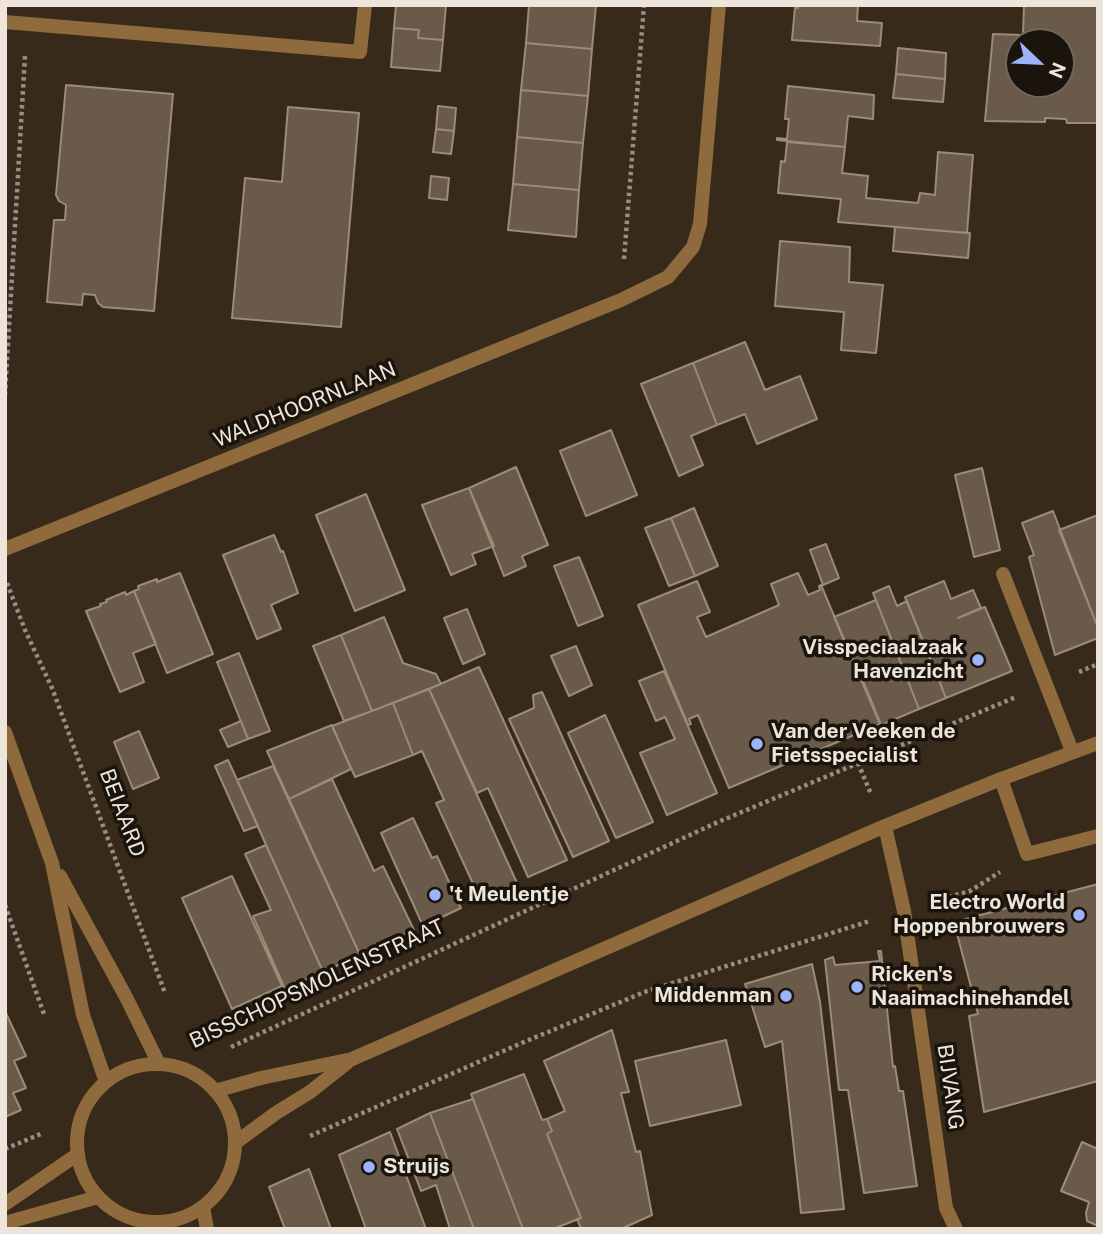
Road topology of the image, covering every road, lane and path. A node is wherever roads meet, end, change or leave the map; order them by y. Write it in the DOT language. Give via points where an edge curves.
graph roads {
  1 [pos="365,5"];
  2 [pos="644,5"];
  3 [pos="719,5"];
  4 [pos="5,22"];
  5 [pos="27,24"];
  6 [pos="621,300"];
  7 [pos="5,395"];
  8 [pos="5,550"];
  9 [pos="1003,574"];
  10 [pos="5,578"];
  11 [pos="1098,664"];
  12 [pos="1046,685"];
  13 [pos="5,732"];
  14 [pos="1098,743"];
  15 [pos="1072,751"];
  16 [pos="1000,779"];
  17 [pos="885,826"];
  18 [pos="1098,836"];
  19 [pos="1027,854"];
  20 [pos="52,863"];
  21 [pos="904,911"];
  22 [pos="166,994"];
  23 [pos="352,1059"];
  24 [pos="159,1064"];
  25 [pos="184,1069"];
  26 [pos="106,1082"];
  27 [pos="215,1091"];
  28 [pos="309,1137"];
  29 [pos="235,1143"];
  30 [pos="78,1154"];
  31 [pos="98,1197"];
  32 [pos="5,1204"];
  33 [pos="203,1207"];
  34 [pos="5,1223"];
  35 [pos="134,1224"];
  36 [pos="207,1229"];
  37 [pos="956,1229"];
  1 -- 5 [label="street" via="360,52"];
  2 -- 6 [label="path"];
  3 -- 6 [label="street, WALDHOORNLAAN" via="700,224 693,247 668,277"];
  4 -- 5 [label="street"];
  5 -- 7 [label="path"];
  6 -- 8 [label="street, WALDHOORNLAAN"];
  9 -- 12 [label="street"];
  10 -- 22 [label="path, BEIAARD" via="52,688"];
  11 -- 12 [label="path, BISSCHOPSMOLENSTRAAT"];
  12 -- 15 [label="street"];
  12 -- 25 [label="path, BISSCHOPSMOLENSTRAAT" via="718,822"];
  13 -- 20 [label="street"];
  14 -- 15 [label="street"];
  15 -- 16 [label="street"];
  16 -- 17 [label="street"];
  16 -- 19 [label="street"];
  17 -- 21 [label="street, BIJVANG"];
  17 -- 23 [label="street"];
  18 -- 19 [label="street"];
  19 -- 21 [label="path" via="970,891"];
  20 -- 24 [label="street"];
  20 -- 26 [label="street" via="83,1015"];
  21 -- 28 [label="path" via="647,991"];
  21 -- 37 [label="street, BIJVANG" via="946,1208"];
  23 -- 27 [label="street"];
  23 -- 29 [label="street"];
  24 -- 25 [label="street"];
  24 -- 26 [label="street" via="131,1069"];
  25 -- 27 [label="street"];
  26 -- 30 [label="street" via="82,1115"];
  27 -- 29 [label="street" via="233,1124"];
  29 -- 33 [label="street" via="223,1185"];
  30 -- 31 [label="street"];
  30 -- 32 [label="street"];
  31 -- 34 [label="street"];
  31 -- 35 [label="street"];
  33 -- 35 [label="street" via="176,1220"];
  33 -- 36 [label="street"];
}
